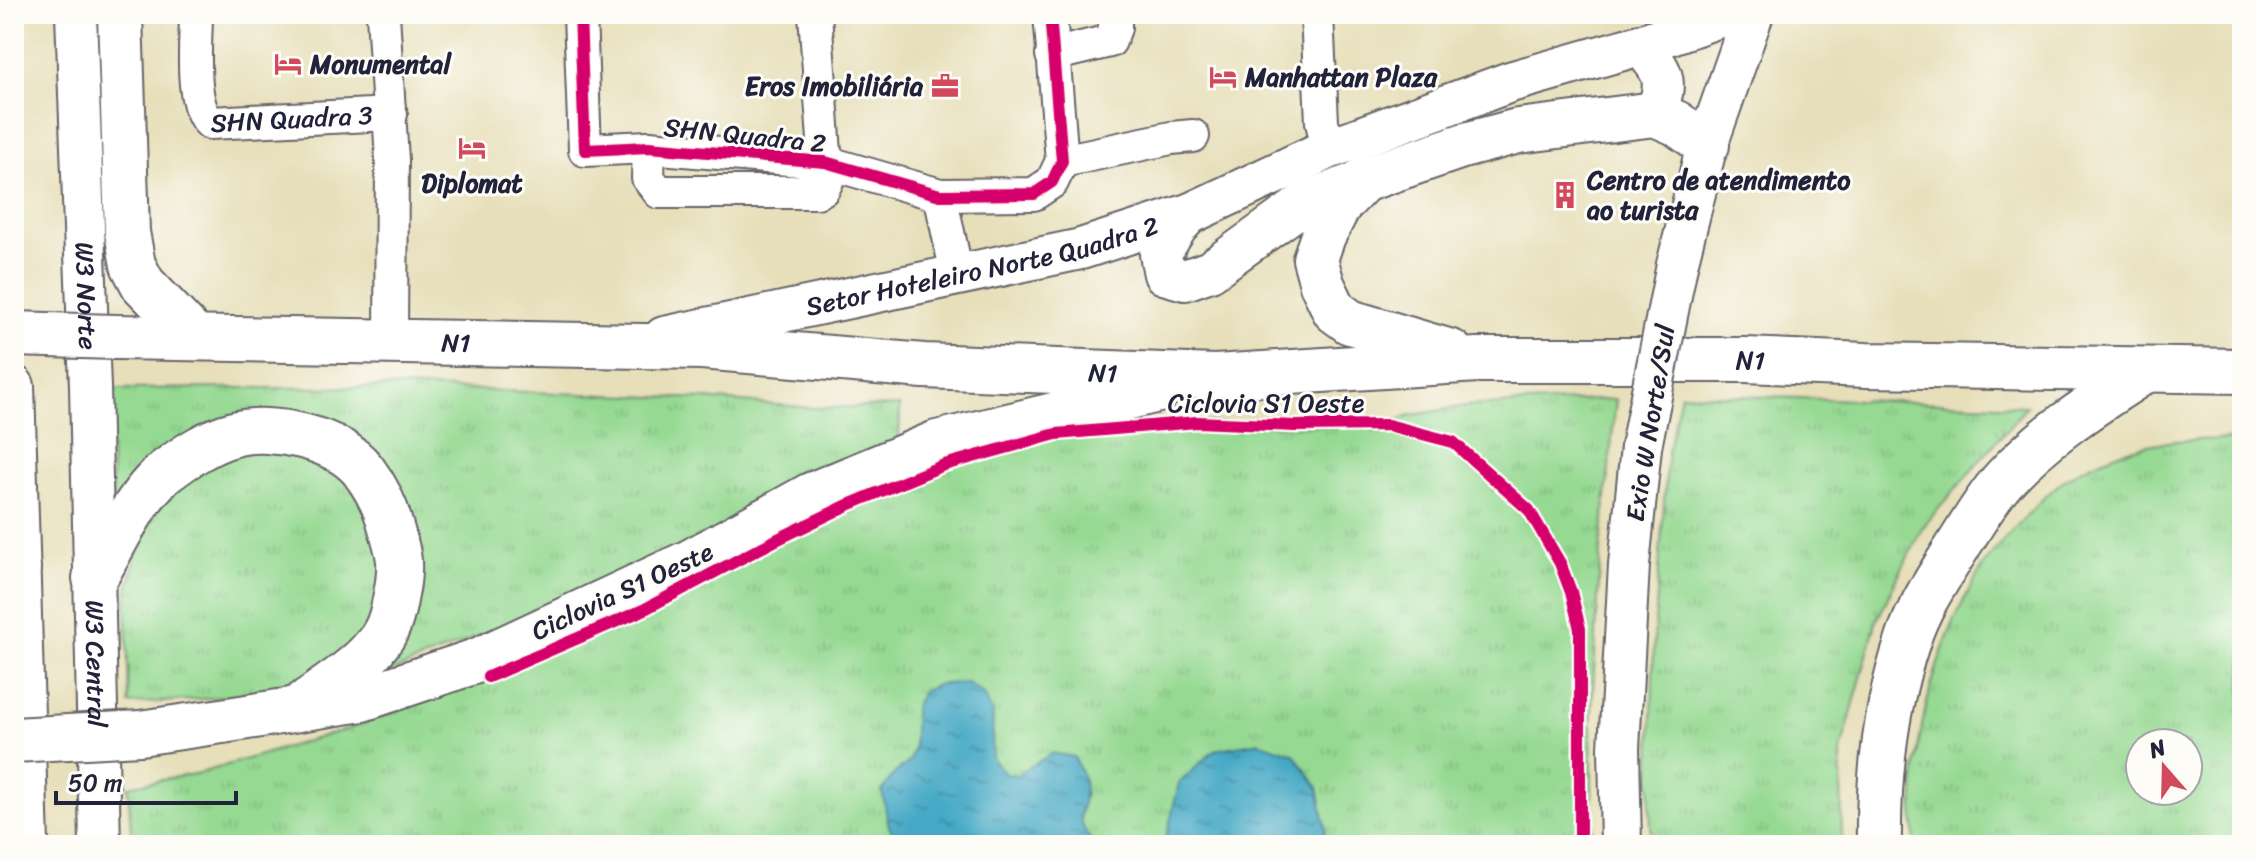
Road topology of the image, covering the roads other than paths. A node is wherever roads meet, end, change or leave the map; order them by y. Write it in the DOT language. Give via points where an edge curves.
graph roads {
  1 [pos="76,14"];
  2 [pos="120,14"];
  3 [pos="196,14"];
  4 [pos="383,14"];
  5 [pos="580,14"];
  6 [pos="815,14"];
  7 [pos="1050,14"];
  8 [pos="1115,14"];
  9 [pos="1317,14"];
  10 [pos="1728,14"];
  11 [pos="1753,14"];
  12 [pos="1640,45"];
  13 [pos="1052,55"];
  14 [pos="391,114"];
  15 [pos="1655,114"];
  16 [pos="1193,136"];
  17 [pos="1707,145"];
  18 [pos="649,147"];
  19 [pos="1328,149"];
  20 [pos="1062,161"];
  21 [pos="825,162"];
  22 [pos="1363,180"];
  23 [pos="940,195"];
  24 [pos="1189,214"];
  25 [pos="957,274"];
  26 [pos="14,334"];
  27 [pos="195,338"];
  28 [pos="391,343"];
  29 [pos="625,346"];
  30 [pos="1477,360"];
  31 [pos="2146,370"];
  32 [pos="2242,371"];
  33 [pos="1215,377"];
  34 [pos="14,386"];
  35 [pos="16,565"];
  36 [pos="95,578"];
  37 [pos="299,707"];
  38 [pos="14,740"];
  39 [pos="28,845"];
  40 [pos="100,845"];
  41 [pos="1621,845"];
  42 [pos="1879,845"];
  1 -- 36 [label="main road, W3 Norte"];
  2 -- 27 [label="highway" via="127,232 133,265 143,284"];
  3 -- 14 [label="street, SHN Quadra 3" via="197,102 210,123"];
  4 -- 14 [label="street, SHN Quadra 3"];
  5 -- 18 [label="street, SHN Quadra 2" via="585,150"];
  6 -- 21 [label="street, SHN Quadra 2"];
  7 -- 13 [label="street"];
  8 -- 13 [label="street" via="1110,41"];
  9 -- 19 [label="street"];
  10 -- 12 [label="main road, Setor Hoteleiro Norte Quadra 2"];
  11 -- 17 [label="main road, Exio W Norte/Sul"];
  12 -- 15 [label="main road" via="1664,82"];
  12 -- 19 [label="main road, Setor Hoteleiro Norte Quadra 2" via="1510,82"];
  13 -- 20 [label="street"];
  14 -- 28 [label="street, SHN Quadra 3"];
  15 -- 17 [label="highway"];
  15 -- 22 [label="highway" via="1518,131"];
  16 -- 20 [label="street"];
  17 -- 41 [label="main road, Exio W Norte/Sul, bridge" via="1641,447 1619,748"];
  18 -- 21 [label="street, SHN Quadra 2"];
  18 -- 21 [label="street, SHN Quadra 2" via="648,178 659,192 817,192 827,181"];
  19 -- 24 [label="main road, Setor Hoteleiro Norte Quadra 2"];
  20 -- 23 [label="street, SHN Quadra 2" via="1052,182 1034,194"];
  21 -- 23 [label="street, SHN Quadra 2"];
  22 -- 24 [label="main road" via="1307,201 1210,271 1185,280 1164,274 1160,254"];
  22 -- 30 [label="highway" via="1339,205 1315,259 1335,311 1350,322"];
  23 -- 25 [label="street"];
  24 -- 25 [label="main road, Setor Hoteleiro Norte Quadra 2" via="1081,249"];
  25 -- 29 [label="main road, Setor Hoteleiro Norte Quadra 2"];
  26 -- 27 [label="highway, N1, bridge"];
  27 -- 28 [label="highway, N1"];
  28 -- 29 [label="highway, N1"];
  29 -- 33 [label="highway, N1" via="702,347 924,366"];
  30 -- 31 [label="highway, N1" via="1745,360"];
  30 -- 33 [label="highway, N1"];
  31 -- 32 [label="highway, N1"];
  31 -- 42 [label="highway" via="2074,417 2006,477 1925,600 1908,640 1888,723 1878,794"];
  33 -- 37 [label="highway" via="937,443 811,495 690,562 479,660 362,699"];
  34 -- 35 [label="main road"];
  35 -- 39 [label="main road"];
  36 -- 37 [label="highway" via="139,502 162,475 198,448 234,434 266,431 303,436 334,448 361,468 385,507 401,564 393,612 381,639 360,663"];
  36 -- 40 [label="main road, W3 Central"];
  37 -- 38 [label="highway, bridge" via="140,733"];
}
